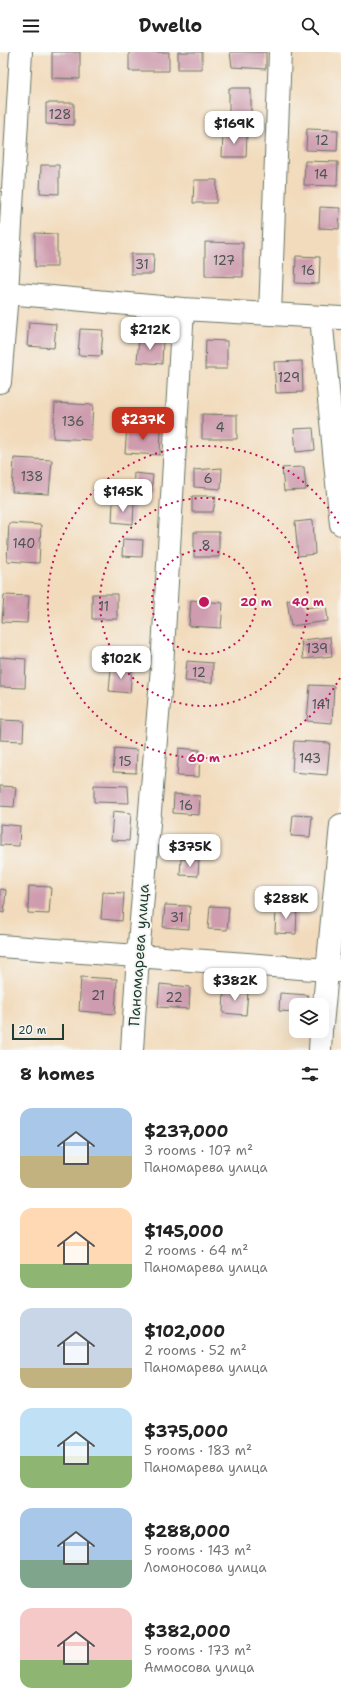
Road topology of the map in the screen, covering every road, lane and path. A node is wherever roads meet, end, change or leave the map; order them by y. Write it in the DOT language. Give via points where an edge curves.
graph roads {
  1 [pos="21,52"];
  2 [pos="280,52"];
  3 [pos="7,293"];
  4 [pos="183,309"];
  5 [pos="270,314"];
  6 [pos="331,318"];
  7 [pos="0,370"];
  8 [pos="341,524"];
  9 [pos="341,825"];
  10 [pos="0,946"];
  11 [pos="138,956"];
  12 [pos="334,970"];
  13 [pos="328,998"];
  14 [pos="321,1038"];
  15 [pos="132,1050"];
  16 [pos="320,1050"];
  1 -- 3 [label="street"];
  2 -- 5 [label="street"];
  3 -- 4 [label="street"];
  3 -- 7 [label="street"];
  4 -- 5 [label="street"];
  4 -- 11 [label="street, Паномарева улица" via="162,666"];
  5 -- 6 [label="street"];
  6 -- 8 [label="street"];
  9 -- 12 [label="street"];
  10 -- 11 [label="street"];
  11 -- 12 [label="street"];
  11 -- 15 [label="street, Паномарева улица"];
  12 -- 13 [label="street"];
  14 -- 16 [label="street"];
}
